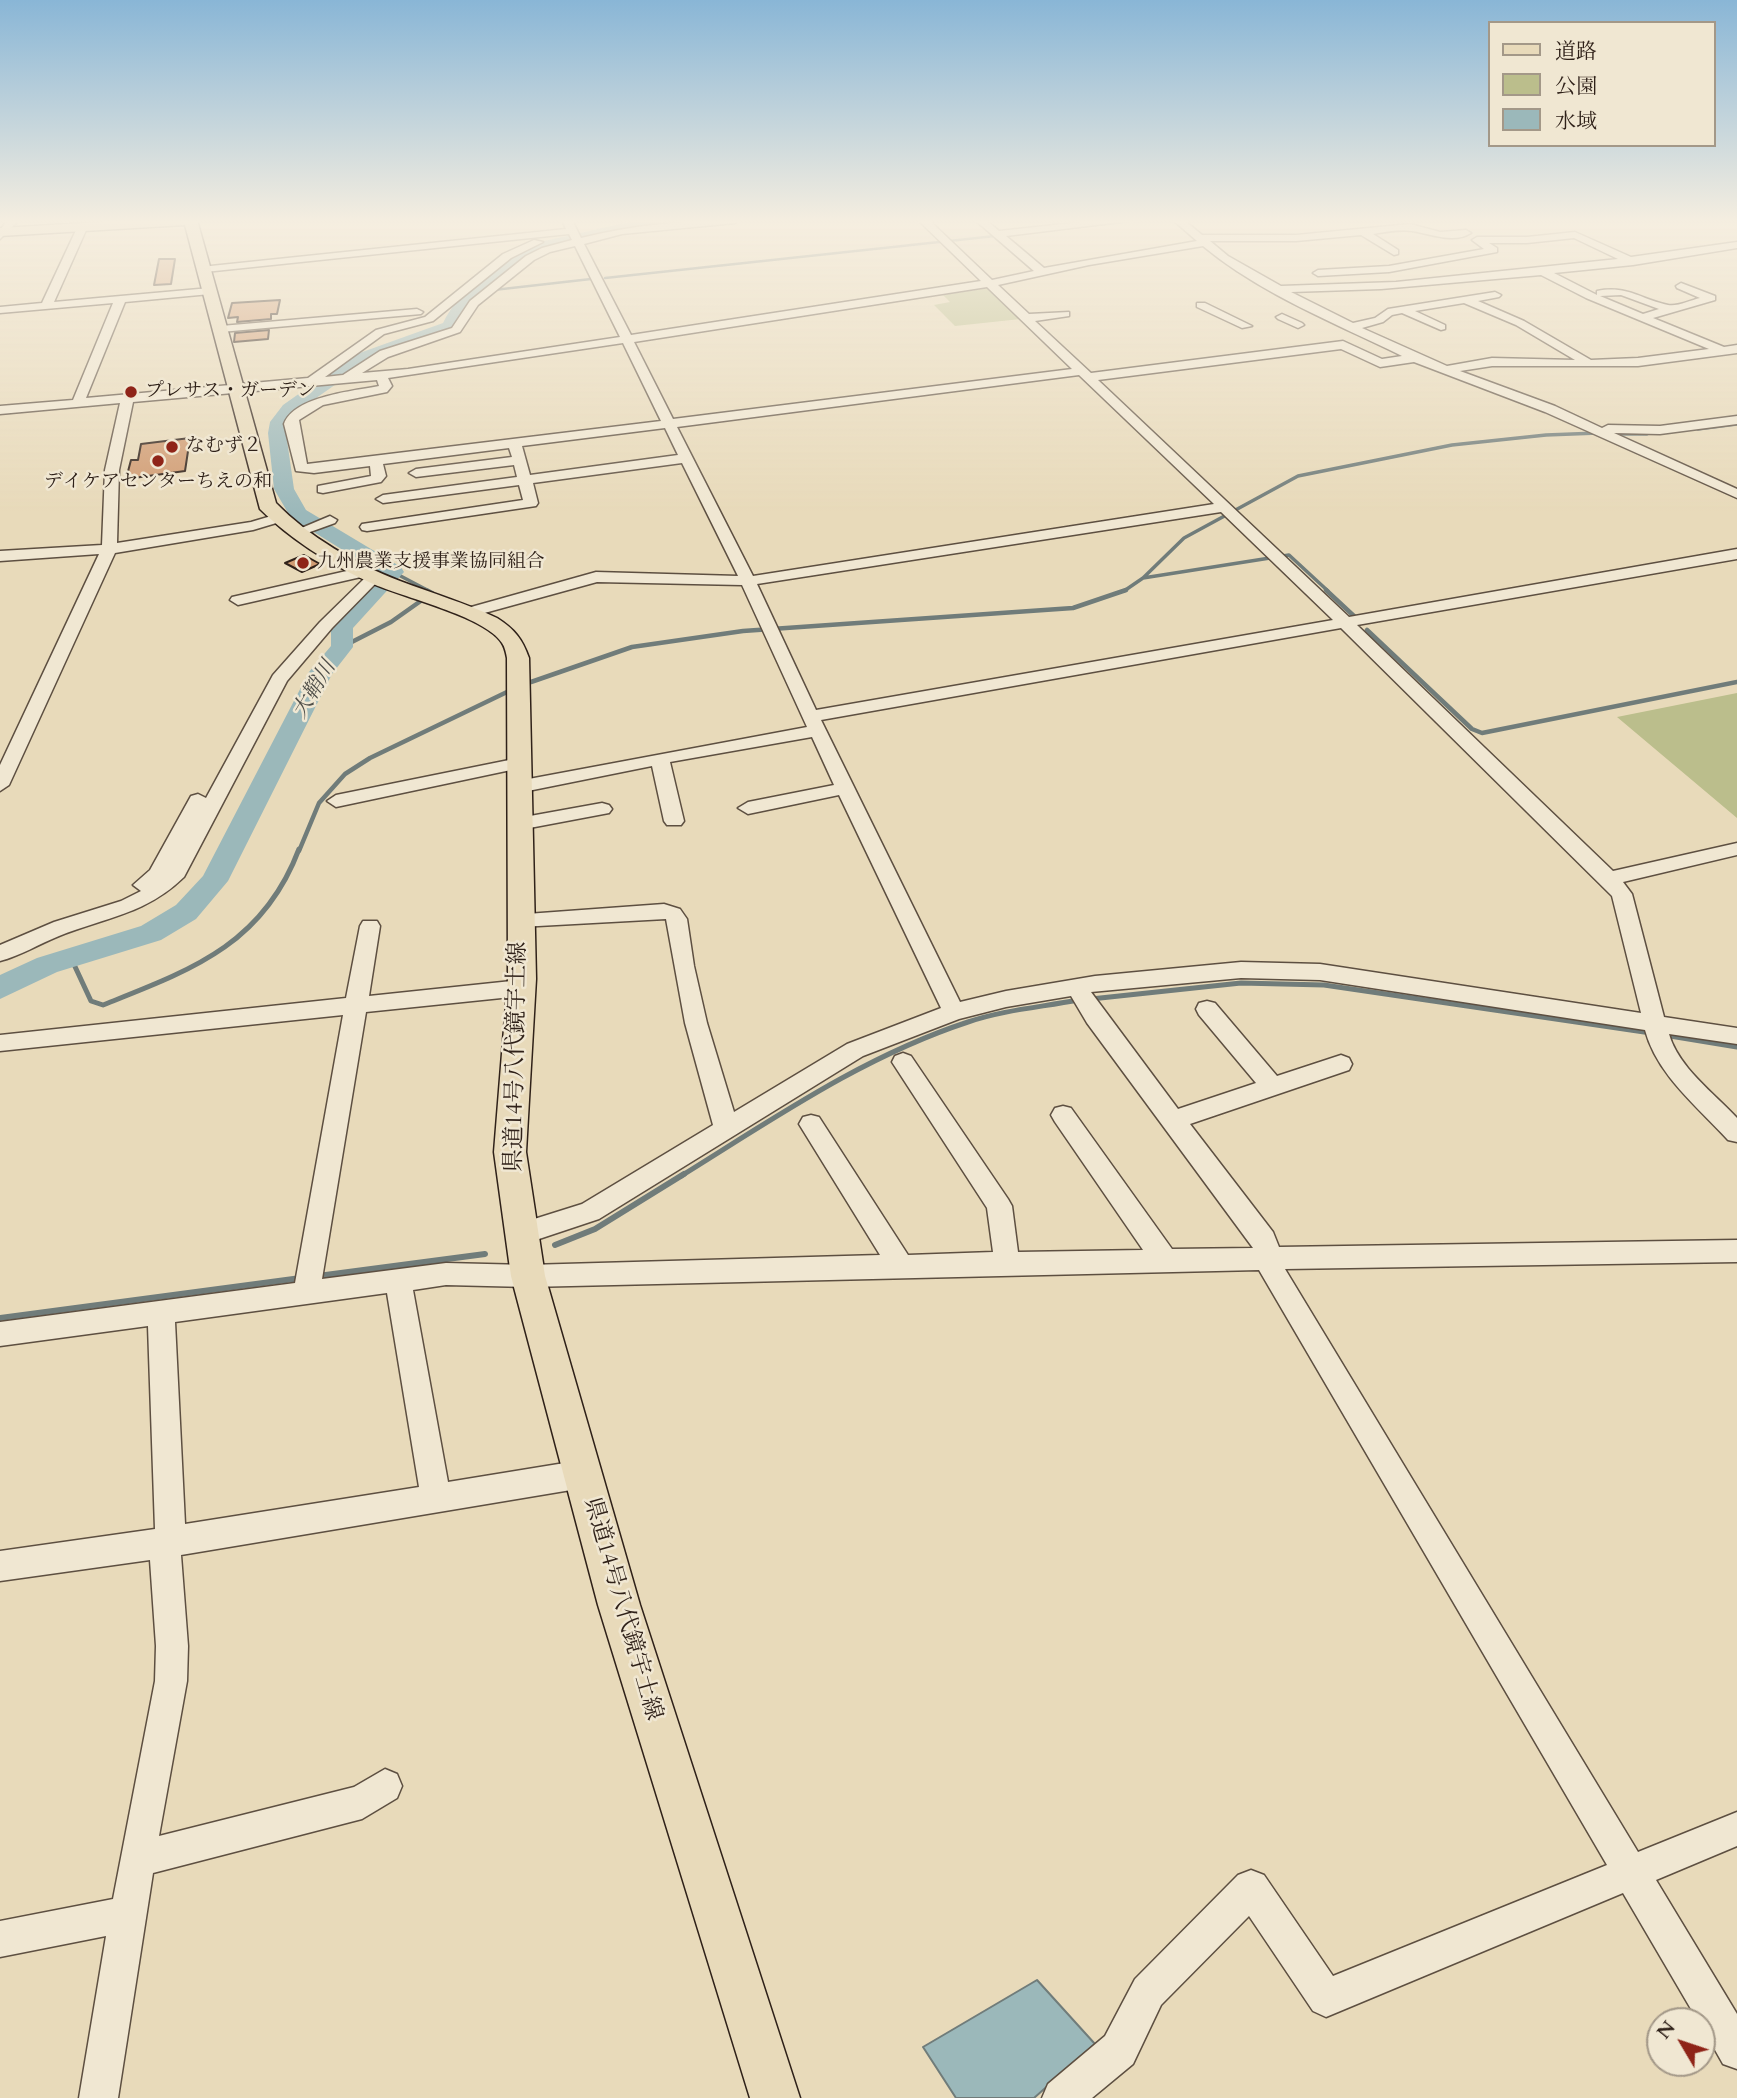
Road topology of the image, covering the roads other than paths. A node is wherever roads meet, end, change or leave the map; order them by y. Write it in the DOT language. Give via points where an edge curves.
graph roads {
  1 [pos="113,318"];
  2 [pos="218,318"];
  3 [pos="361,318"];
  4 [pos="428,318"];
  5 [pos="465,318"];
  6 [pos="618,318"];
  7 [pos="765,318"];
  8 [pos="1028,318"];
  9 [pos="1229,318"];
  10 [pos="1284,318"];
  11 [pos="1334,318"];
  12 [pos="1381,318"];
  13 [pos="1421,318"];
  14 [pos="1509,318"];
  15 [pos="1646,318"];
  16 [pos="1297,325"];
  17 [pos="1246,326"];
  18 [pos="1352,327"];
  19 [pos="1441,327"];
  20 [pos="221,329"];
  21 [pos="629,339"];
  22 [pos="1737,349"];
  23 [pos="1721,350"];
  24 [pos="1415,358"];
  25 [pos="1588,363"];
  26 [pos="1447,369"];
  27 [pos="1086,374"];
  28 [pos="381,376"];
  29 [pos="345,378"];
  30 [pos="314,381"];
  31 [pos="236,387"];
  32 [pos="128,397"];
  33 [pos="79,401"];
  34 [pos="3,410"];
  35 [pos="1737,421"];
  36 [pos="671,424"];
  37 [pos="0,426"];
  38 [pos="1605,433"];
  39 [pos="514,444"];
  40 [pos="413,457"];
  41 [pos="687,458"];
  42 [pos="519,460"];
  43 [pos="376,461"];
  44 [pos="314,469"];
  45 [pos="416,473"];
  46 [pos="525,479"];
  47 [pos="323,489"];
  48 [pos="419,493"];
  49 [pos="1737,494"];
  50 [pos="383,499"];
  51 [pos="1229,511"];
  52 [pos="331,512"];
  53 [pos="425,518"];
  54 [pos="278,519"];
  55 [pos="368,527"];
  56 [pos="304,531"];
  57 [pos="108,549"];
  58 [pos="1737,554"];
  59 [pos="0,556"];
  60 [pos="377,578"];
  61 [pos="748,580"];
  62 [pos="238,600"];
  63 [pos="470,612"];
  64 [pos="1344,622"];
  65 [pos="326,625"];
  66 [pos="815,723"];
  67 [pos="7,758"];
  68 [pos="660,759"];
  69 [pos="519,775"];
  70 [pos="0,785"];
  71 [pos="846,788"];
  72 [pos="336,801"];
  73 [pos="748,808"];
  74 [pos="602,809"];
  75 [pos="674,821"];
  76 [pos="519,824"];
  77 [pos="1737,849"];
  78 [pos="1609,879"];
  79 [pos="520,920"];
  80 [pos="370,926"];
  81 [pos="0,937"];
  82 [pos="0,954"];
  83 [pos="521,988"];
  84 [pos="1084,1000"];
  85 [pos="357,1005"];
  86 [pos="1207,1009"];
  87 [pos="954,1012"];
  88 [pos="1657,1032"];
  89 [pos="1737,1036"];
  90 [pos="0,1043"];
  91 [pos="903,1062"];
  92 [pos="1341,1064"];
  93 [pos="1272,1087"];
  94 [pos="1063,1115"];
  95 [pos="1173,1120"];
  96 [pos="811,1124"];
  97 [pos="727,1130"];
  98 [pos="1737,1133"];
  99 [pos="521,1234"];
  100 [pos="1737,1251"];
  101 [pos="1271,1259"];
  102 [pos="1166,1262"];
  103 [pos="1007,1264"];
  104 [pos="901,1266"];
  105 [pos="528,1276"];
  106 [pos="398,1280"];
  107 [pos="306,1290"];
  108 [pos="161,1313"];
  109 [pos="0,1334"];
  110 [pos="583,1474"];
  111 [pos="436,1498"];
  112 [pos="170,1542"];
  113 [pos="0,1566"];
  114 [pos="386,1786"];
  115 [pos="1737,1829"];
  116 [pos="137,1859"];
  117 [pos="1632,1871"];
  118 [pos="128,1914"];
  119 [pos="0,1939"];
  120 [pos="1737,2050"];
  121 [pos="99,2098"];
  122 [pos="775,2098"];
  123 [pos="1062,2098"];
  1 -- 33 [label="street"];
  2 -- 20 [label="main road"];
  3 -- 20 [label="street"];
  4 -- 30 [label="street" via="380,332"];
  5 -- 29 [label="street" via="456,330 384,355"];
  6 -- 21 [label="street"];
  7 -- 21 [label="street"];
  8 -- 27 [label="street"];
  9 -- 17 [label="street"];
  10 -- 16 [label="street"];
  11 -- 18 [label="street"];
  12 -- 18 [label="street"];
  13 -- 19 [label="street"];
  14 -- 25 [label="street"];
  15 -- 23 [label="street"];
  18 -- 24 [label="street"];
  20 -- 31 [label="main road"];
  21 -- 28 [label="street"];
  21 -- 36 [label="street"];
  22 -- 23 [label="street"];
  23 -- 25 [label="street" via="1645,362"];
  24 -- 26 [label="street"];
  24 -- 27 [label="street" via="1380,363 1343,345"];
  25 -- 26 [label="street" via="1492,362"];
  26 -- 38 [label="street"];
  27 -- 36 [label="street"];
  27 -- 51 [label="street"];
  28 -- 29 [label="street"];
  28 -- 44 [label="street" via="386,388 319,402 293,418 301,468"];
  29 -- 30 [label="street"];
  30 -- 31 [label="street"];
  31 -- 32 [label="street"];
  31 -- 54 [label="main road" via="264,494"];
  32 -- 33 [label="street"];
  32 -- 57 [label="street" via="111,470"];
  33 -- 34 [label="street"];
  34 -- 37 [label="street"];
  35 -- 38 [label="street"];
  36 -- 39 [label="street"];
  36 -- 41 [label="street"];
  38 -- 49 [label="street"];
  39 -- 40 [label="street"];
  39 -- 42 [label="street"];
  40 -- 43 [label="street"];
  40 -- 45 [label="street"];
  41 -- 46 [label="street"];
  41 -- 61 [label="street"];
  42 -- 45 [label="street"];
  42 -- 46 [label="street"];
  43 -- 44 [label="street"];
  43 -- 47 [label="street" via="376,479"];
  44 -- 47 [label="street"];
  45 -- 48 [label="street"];
  46 -- 48 [label="street"];
  46 -- 53 [label="street" via="531,503"];
  47 -- 52 [label="street"];
  48 -- 50 [label="street"];
  48 -- 53 [label="street"];
  51 -- 61 [label="street"];
  51 -- 64 [label="street"];
  52 -- 56 [label="street"];
  53 -- 55 [label="street"];
  54 -- 56 [label="main road, 県道14号八代鏡宇土線"];
  54 -- 57 [label="street"];
  56 -- 60 [label="main road, 県道14号八代鏡宇土線"];
  57 -- 59 [label="street"];
  57 -- 67 [label="street"];
  58 -- 64 [label="street"];
  60 -- 62 [label="street" via="356,574"];
  60 -- 63 [label="main road, 県道14号八代鏡宇土線"];
  60 -- 65 [label="street"];
  61 -- 63 [label="street" via="596,577"];
  61 -- 66 [label="street"];
  63 -- 69 [label="main road, 県道14号八代鏡宇土線" via="503,632 518,658"];
  64 -- 66 [label="street"];
  64 -- 78 [label="street"];
  65 -- 81 [label="street" via="306,638 264,682 158,874 124,897"];
  65 -- 82 [label="street" via="279,679 177,872 145,901"];
  66 -- 68 [label="street"];
  66 -- 71 [label="street"];
  67 -- 70 [label="street"];
  68 -- 69 [label="street"];
  68 -- 75 [label="street"];
  69 -- 72 [label="street"];
  69 -- 76 [label="main road, 県道14号八代鏡宇土線"];
  71 -- 73 [label="street"];
  71 -- 87 [label="street"];
  74 -- 76 [label="street"];
  76 -- 79 [label="main road, 県道14号八代鏡宇土線"];
  77 -- 78 [label="street"];
  78 -- 88 [label="street" via="1622,894"];
  79 -- 83 [label="main road, 県道14号八代鏡宇土線"];
  79 -- 97 [label="street" via="673,914 696,1023"];
  80 -- 85 [label="street"];
  83 -- 85 [label="street"];
  83 -- 99 [label="main road, 県道14号八代鏡宇土線" via="510,1152"];
  84 -- 87 [label="street" via="1006,999"];
  84 -- 88 [label="street" via="1241,970 1320,972"];
  84 -- 95 [label="street"];
  85 -- 90 [label="street"];
  85 -- 107 [label="street"];
  86 -- 93 [label="street"];
  87 -- 97 [label="street" via="855,1050"];
  88 -- 89 [label="street"];
  88 -- 98 [label="street" via="1674,1067"];
  91 -- 103 [label="street" via="999,1206"];
  92 -- 93 [label="street"];
  93 -- 95 [label="street"];
  94 -- 102 [label="street"];
  95 -- 101 [label="street" via="1264,1240"];
  96 -- 104 [label="street"];
  97 -- 99 [label="street" via="590,1212"];
  99 -- 105 [label="main road, 県道14号八代鏡宇土線"];
  100 -- 101 [label="street"];
  101 -- 102 [label="street"];
  101 -- 117 [label="street" via="1273,1274"];
  102 -- 103 [label="street"];
  103 -- 104 [label="street"];
  104 -- 105 [label="street"];
  105 -- 106 [label="street" via="446,1274"];
  105 -- 110 [label="main road, 県道14号八代鏡宇土線"];
  106 -- 107 [label="street"];
  106 -- 111 [label="street"];
  107 -- 108 [label="street"];
  108 -- 109 [label="street"];
  108 -- 112 [label="street"];
  110 -- 111 [label="street"];
  110 -- 122 [label="main road, 県道14号八代鏡宇土線" via="619,1605"];
  111 -- 112 [label="street"];
  112 -- 113 [label="street"];
  112 -- 116 [label="street" via="165,1559 171,1681"];
  114 -- 116 [label="street" via="362,1802"];
  115 -- 117 [label="street"];
  116 -- 118 [label="street"];
  117 -- 120 [label="street"];
  117 -- 123 [label="street" via="1326,1998 1251,1888 1148,1992 1119,2050"];
  118 -- 119 [label="street"];
  118 -- 121 [label="street"];
}
